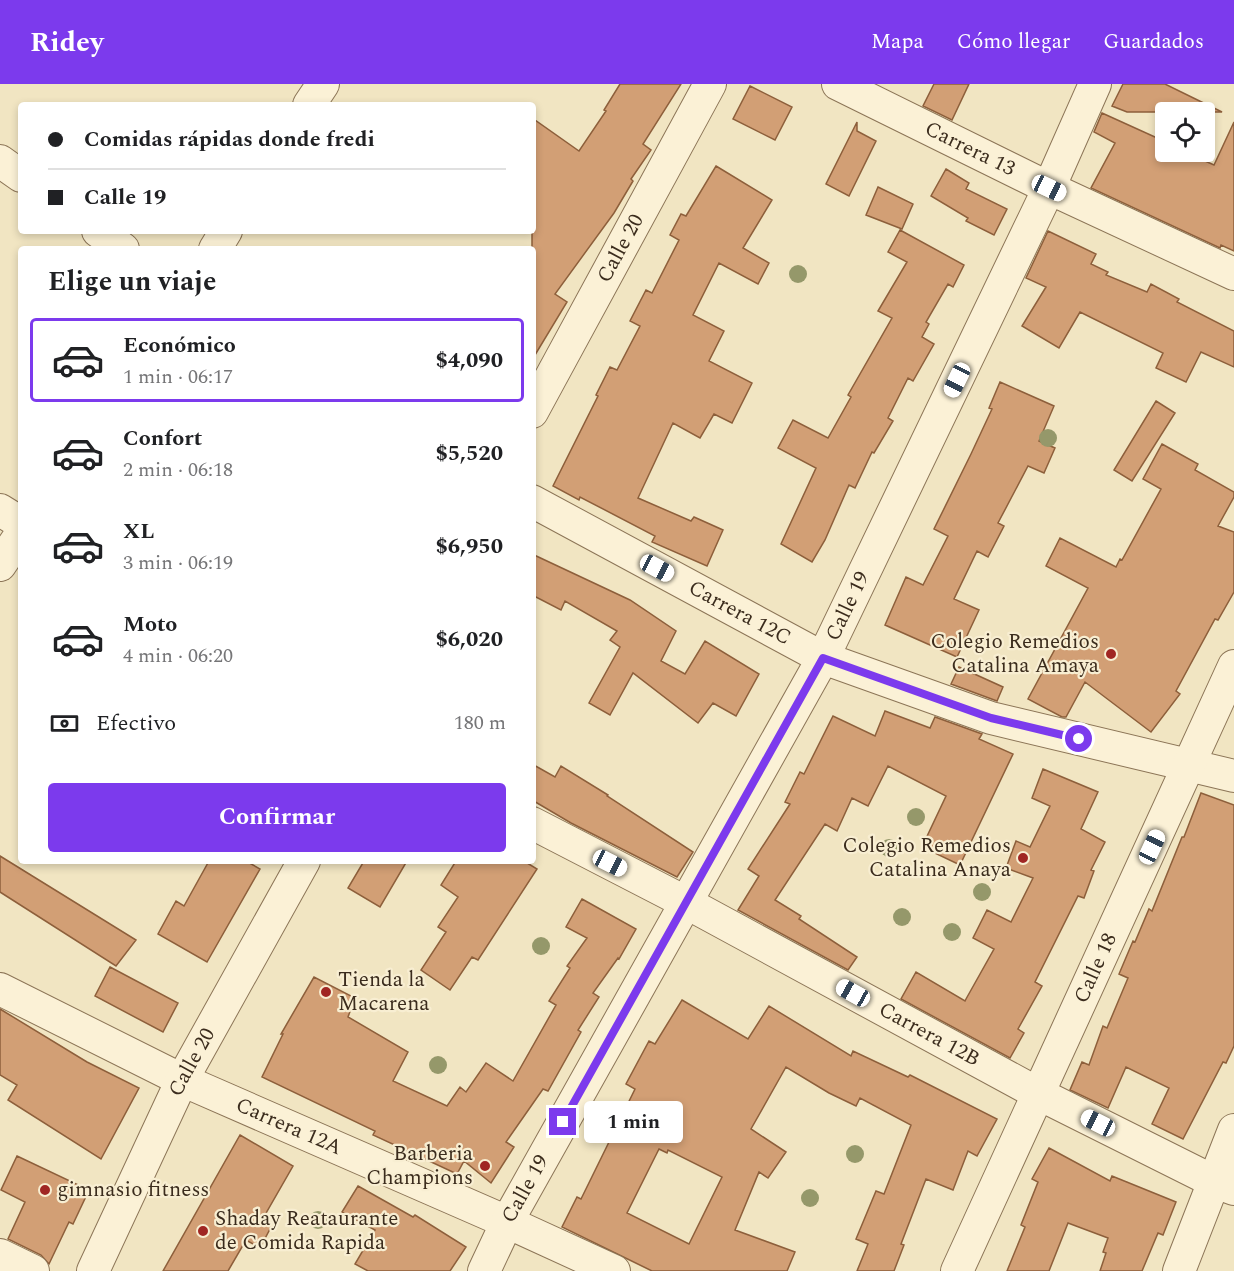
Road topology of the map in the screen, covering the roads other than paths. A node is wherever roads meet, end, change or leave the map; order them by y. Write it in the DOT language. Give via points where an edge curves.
graph roads {
  1 [pos="323,84"];
  2 [pos="710,84"];
  3 [pos="838,84"];
  4 [pos="1095,84"];
  5 [pos="311,102"];
  6 [pos="0,160"];
  7 [pos="18,174"];
  8 [pos="1049,188"];
  9 [pos="102,234"];
  10 [pos="119,246"];
  11 [pos="1234,274"];
  12 [pos="536,405"];
  13 [pos="536,503"];
  14 [pos="0,510"];
  15 [pos="18,521"];
  16 [pos="18,538"];
  17 [pos="0,565"];
  18 [pos="823,658"];
  19 [pos="1234,666"];
  20 [pos="1190,764"];
  21 [pos="1234,776"];
  22 [pos="536,825"];
  23 [pos="302,864"];
  24 [pos="687,903"];
  25 [pos="0,989"];
  26 [pos="182,1080"];
  27 [pos="1039,1094"];
  28 [pos="1234,1131"];
  29 [pos="1224,1186"];
  30 [pos="507,1222"];
  31 [pos="0,1255"];
  32 [pos="33,1271"];
  33 [pos="93,1271"];
  34 [pos="484,1271"];
  35 [pos="614,1271"];
  36 [pos="957,1271"];
  37 [pos="1179,1271"];
  1 -- 5 [label="street"];
  2 -- 12 [label="street, Calle 20"];
  3 -- 8 [label="street, Carrera 13"];
  4 -- 8 [label="street, Calle 19"];
  6 -- 7 [label="street"];
  8 -- 11 [label="street, Carrera 13"];
  8 -- 18 [label="street, Calle 19"];
  9 -- 10 [label="street"];
  13 -- 18 [label="street, Carrera 12C"];
  14 -- 15 [label="street"];
  16 -- 17 [label="street"];
  18 -- 20 [label="street, Carrera 12C" via="991,718"];
  18 -- 24 [label="street, Calle 19"];
  19 -- 20 [label="street, Calle 18"];
  20 -- 21 [label="street, Carrera 12C"];
  20 -- 27 [label="street, Calle 18"];
  22 -- 24 [label="street, Carrera 12B"];
  23 -- 26 [label="street, Calle 20"];
  24 -- 27 [label="street, Carrera 12B"];
  24 -- 30 [label="street, Calle 19"];
  25 -- 26 [label="street, Carrera 12A"];
  26 -- 30 [label="street, Carrera 12A"];
  26 -- 33 [label="street, Calle 20"];
  27 -- 29 [label="street, Carrera 12B"];
  27 -- 36 [label="street, Calle 18"];
  28 -- 29 [label="street"];
  29 -- 37 [label="street"];
  30 -- 34 [label="street, Calle 19"];
  30 -- 35 [label="street, Carrera 12A"];
  31 -- 32 [label="street"];
}
